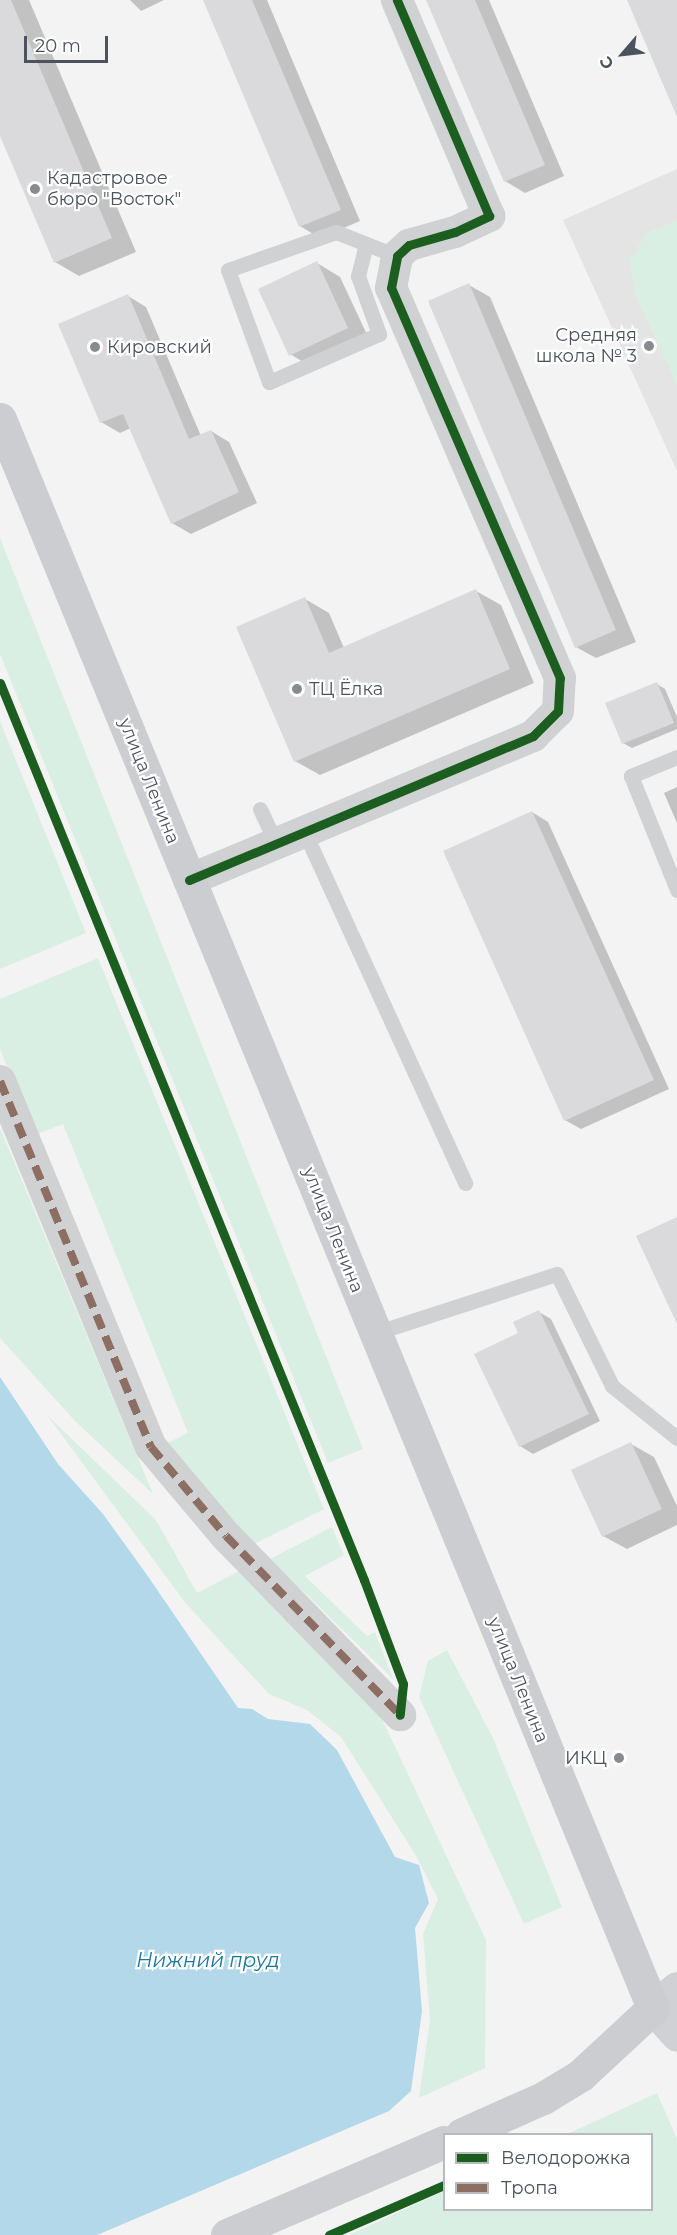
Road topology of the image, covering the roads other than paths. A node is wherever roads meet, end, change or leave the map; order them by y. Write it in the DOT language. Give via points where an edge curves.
graph roads {
  1 [pos="396,0"];
  2 [pos="366,244"];
  3 [pos="397,256"];
  4 [pos="0,419"];
  5 [pos="677,757"];
  6 [pos="260,809"];
  7 [pos="305,833"];
  8 [pos="276,844"];
  9 [pos="189,880"];
  10 [pos="677,890"];
  11 [pos="0,1081"];
  12 [pos="465,1183"];
  13 [pos="375,1333"];
  14 [pos="677,1438"];
  15 [pos="400,1715"];
  16 [pos="665,1998"];
  17 [pos="677,2035"];
  18 [pos="464,2133"];
  19 [pos="443,2142"];
  20 [pos="227,2235"];
  1 -- 3 [label="street" via="489,216 455,232 409,245"];
  2 -- 2 [label="lane" via="358,276 379,334 269,382 228,270 336,232"];
  2 -- 3 [label="lane"];
  3 -- 7 [label="street" via="391,288 560,678 558,711 533,736"];
  4 -- 9 [label="main road, улица Ленина"];
  5 -- 10 [label="lane" via="631,776"];
  6 -- 8 [label="lane"];
  7 -- 8 [label="street"];
  7 -- 12 [label="lane"];
  8 -- 9 [label="street"];
  9 -- 13 [label="main road, улица Ленина"];
  11 -- 15 [label="street" via="151,1447 226,1536"];
  13 -- 14 [label="lane" via="556,1274 612,1386"];
  13 -- 16 [label="main road, улица Ленина"];
  16 -- 17 [label="street, улица Ленина"];
  16 -- 18 [label="main road" via="581,2075"];
  19 -- 20 [label="main road"];
}
